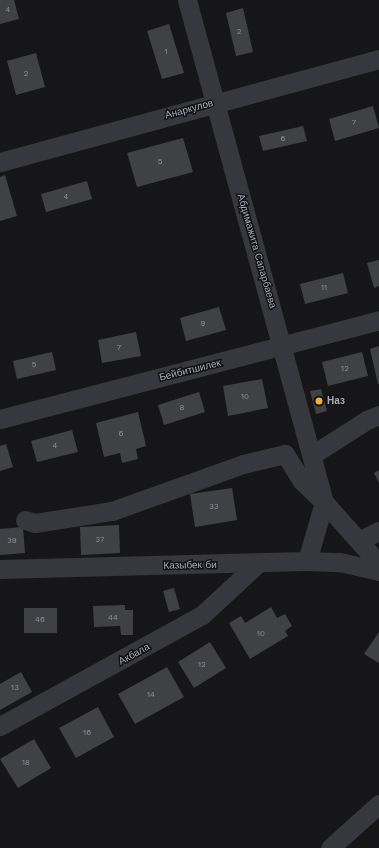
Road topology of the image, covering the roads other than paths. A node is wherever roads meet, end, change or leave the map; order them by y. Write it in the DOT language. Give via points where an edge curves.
graph roads {
  1 [pos="187,0"];
  2 [pos="379,58"];
  3 [pos="215,102"];
  4 [pos="1,156"];
  5 [pos="379,320"];
  6 [pos="283,346"];
  7 [pos="379,415"];
  8 [pos="0,419"];
  9 [pos="312,455"];
  10 [pos="324,502"];
  11 [pos="25,520"];
  12 [pos="379,531"];
  13 [pos="359,541"];
  14 [pos="307,561"];
  15 [pos="256,564"];
  16 [pos="379,564"];
  17 [pos="0,569"];
  18 [pos="379,571"];
  19 [pos="0,726"];
  20 [pos="379,804"];
  21 [pos="330,848"];
  1 -- 3 [label="street, Абдимажита Сапарбаева"];
  2 -- 3 [label="street, Анаркулов"];
  3 -- 4 [label="street, Анаркулов"];
  3 -- 6 [label="street, Абдимажита Сапарбаева"];
  5 -- 6 [label="street, Бейбитшилек"];
  6 -- 8 [label="street, Бейбитшилек"];
  6 -- 9 [label="street, Абдимажита Сапарбаева"];
  7 -- 9 [label="street"];
  9 -- 10 [label="street, Абдимажита Сапарбаева"];
  10 -- 11 [label="street" via="302,481 285,454 279,453 112,511 35,523"];
  10 -- 13 [label="street"];
  10 -- 14 [label="street"];
  12 -- 13 [label="street"];
  13 -- 16 [label="street"];
  14 -- 15 [label="street, Казыбек би"];
  14 -- 18 [label="street, Казыбек би" via="340,562"];
  15 -- 17 [label="street, Казыбек би"];
  15 -- 19 [label="street, Акбала" via="202,615"];
  20 -- 21 [label="street"];
}
